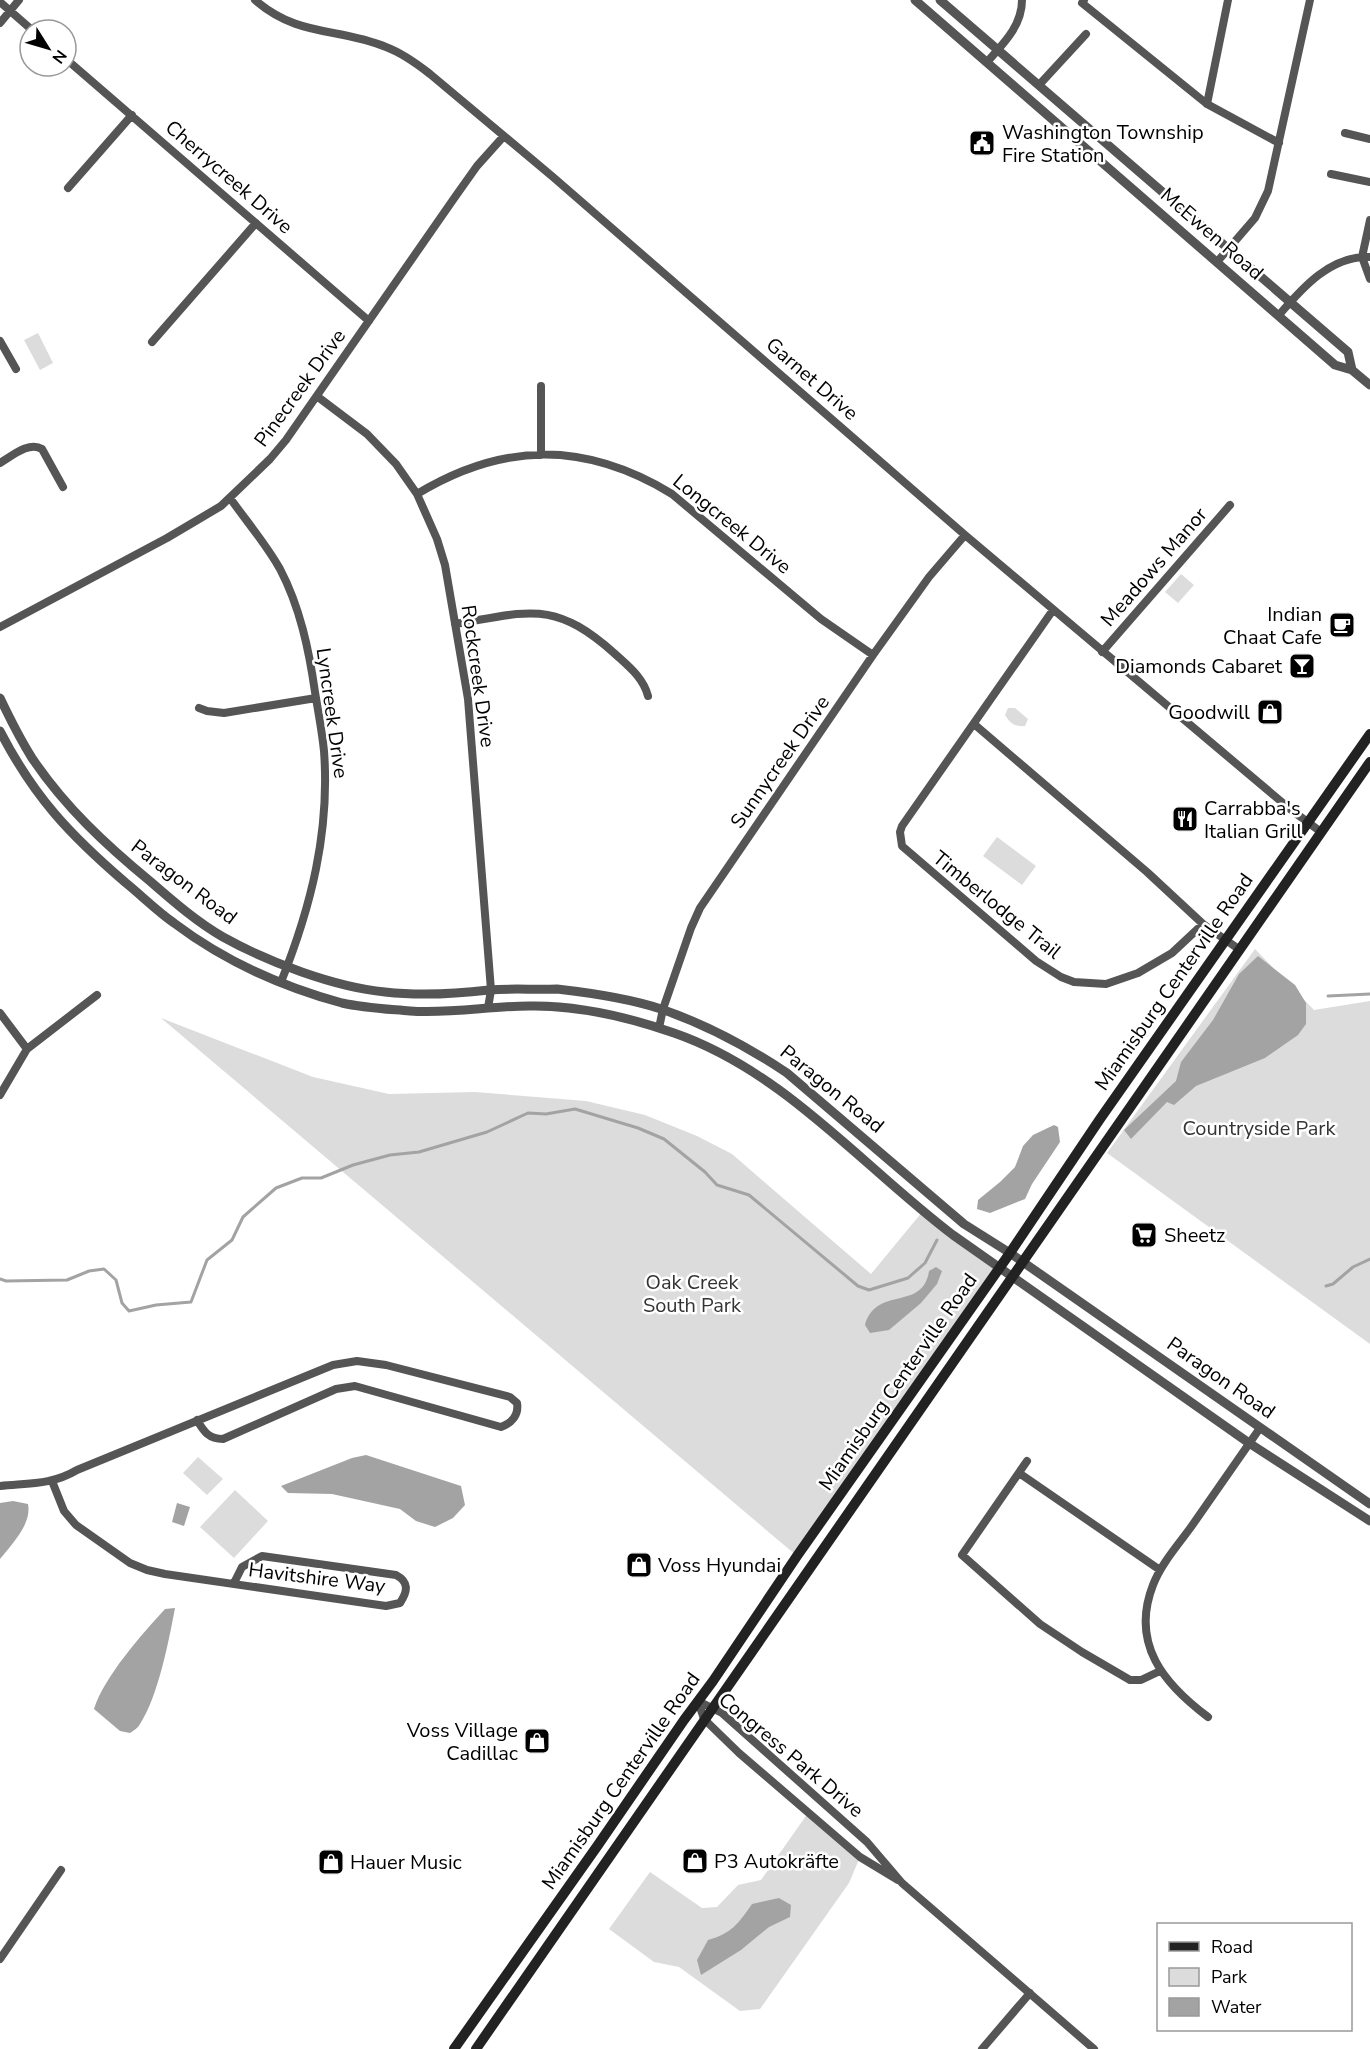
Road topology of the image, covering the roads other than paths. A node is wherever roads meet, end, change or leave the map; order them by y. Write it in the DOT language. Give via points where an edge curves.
graph roads {
  1 [pos="20,0"];
  2 [pos="255,0"];
  3 [pos="915,0"];
  4 [pos="940,0"];
  5 [pos="1022,0"];
  6 [pos="1084,0"];
  7 [pos="1228,0"];
  8 [pos="1310,0"];
  9 [pos="0,2"];
  10 [pos="10,11"];
  11 [pos="18,18"];
  12 [pos="0,23"];
  13 [pos="1086,34"];
  14 [pos="998,49"];
  15 [pos="987,62"];
  16 [pos="78,69"];
  17 [pos="1039,85"];
  18 [pos="1207,104"];
  19 [pos="132,116"];
  20 [pos="1345,133"];
  21 [pos="503,136"];
  22 [pos="1370,139"];
  23 [pos="1279,143"];
  24 [pos="1331,174"];
  25 [pos="1370,182"];
  26 [pos="68,188"];
  27 [pos="1370,220"];
  28 [pos="256,223"];
  29 [pos="1229,249"];
  30 [pos="1366,257"];
  31 [pos="1218,262"];
  32 [pos="1370,279"];
  33 [pos="1289,303"];
  34 [pos="1279,315"];
  35 [pos="369,321"];
  36 [pos="0,340"];
  37 [pos="152,342"];
  38 [pos="15,369"];
  39 [pos="1352,370"];
  40 [pos="1370,384"];
  41 [pos="541,386"];
  42 [pos="318,397"];
  43 [pos="541,454"];
  44 [pos="0,463"];
  45 [pos="63,486"];
  46 [pos="417,494"];
  47 [pos="230,498"];
  48 [pos="1230,505"];
  49 [pos="965,535"];
  50 [pos="1053,610"];
  51 [pos="455,624"];
  52 [pos="0,627"];
  53 [pos="1102,651"];
  54 [pos="873,655"];
  55 [pos="648,696"];
  56 [pos="0,698"];
  57 [pos="316,698"];
  58 [pos="199,708"];
  59 [pos="974,724"];
  60 [pos="0,731"];
  61 [pos="1370,734"];
  62 [pos="1370,762"];
  63 [pos="1307,823"];
  64 [pos="1321,832"];
  65 [pos="1203,924"];
  66 [pos="1226,939"];
  67 [pos="1240,950"];
  68 [pos="288,965"];
  69 [pos="281,982"];
  70 [pos="491,990"];
  71 [pos="97,995"];
  72 [pos="488,1008"];
  73 [pos="663,1009"];
  74 [pos="0,1013"];
  75 [pos="659,1028"];
  76 [pos="27,1049"];
  77 [pos="1125,1084"];
  78 [pos="1139,1094"];
  79 [pos="0,1095"];
  80 [pos="1010,1253"];
  81 [pos="1022,1261"];
  82 [pos="1000,1267"];
  83 [pos="1013,1276"];
  84 [pos="197,1420"];
  85 [pos="1260,1428"];
  86 [pos="877,1443"];
  87 [pos="1249,1443"];
  88 [pos="891,1453"];
  89 [pos="1026,1461"];
  90 [pos="1019,1473"];
  91 [pos="1333,1478"];
  92 [pos="52,1481"];
  93 [pos="0,1486"];
  94 [pos="1324,1492"];
  95 [pos="1370,1504"];
  96 [pos="1370,1521"];
  97 [pos="1160,1570"];
  98 [pos="234,1583"];
  99 [pos="1160,1671"];
  100 [pos="698,1701"];
  101 [pos="713,1707"];
  102 [pos="1208,1718"];
  103 [pos="704,1719"];
  104 [pos="598,1845"];
  105 [pos="611,1855"];
  106 [pos="61,1870"];
  107 [pos="902,1882"];
  108 [pos="0,1959"];
  109 [pos="1030,1994"];
  110 [pos="454,2049"];
  111 [pos="476,2049"];
  112 [pos="982,2049"];
  113 [pos="1094,2049"];
  1 -- 10 [label="street"];
  2 -- 21 [label="street, Garnet Drive" via="299,26 360,39 400,54 430,74"];
  3 -- 15 [label="street, McEwen Road"];
  4 -- 14 [label="street, McEwen Road"];
  5 -- 14 [label="street" via="1016,25"];
  6 -- 18 [label="street" via="1082,3"];
  7 -- 18 [label="street"];
  8 -- 23 [label="street"];
  9 -- 10 [label="street"];
  10 -- 11 [label="street"];
  10 -- 12 [label="street"];
  13 -- 17 [label="street"];
  14 -- 15 [label="street"];
  14 -- 17 [label="street, McEwen Road"];
  15 -- 31 [label="street, McEwen Road"];
  16 -- 19 [label="street, Cherrycreek Drive"];
  17 -- 29 [label="street, McEwen Road"];
  18 -- 23 [label="street"];
  19 -- 26 [label="street"];
  19 -- 28 [label="street, Cherrycreek Drive"];
  20 -- 22 [label="street"];
  21 -- 35 [label="street, Pinecreek Drive" via="477,166"];
  21 -- 49 [label="street, Garnet Drive"];
  23 -- 29 [label="street" via="1262,207"];
  24 -- 25 [label="street"];
  27 -- 30 [label="street"];
  28 -- 35 [label="street, Cherrycreek Drive"];
  28 -- 37 [label="street"];
  29 -- 31 [label="street"];
  29 -- 33 [label="street, McEwen Road"];
  30 -- 32 [label="street"];
  30 -- 33 [label="street" via="1349,259 1324,271"];
  31 -- 34 [label="street, McEwen Road"];
  33 -- 34 [label="street"];
  33 -- 39 [label="street, McEwen Road" via="1348,352"];
  34 -- 39 [label="street, McEwen Road" via="1335,365"];
  35 -- 42 [label="street, Pinecreek Drive"];
  36 -- 38 [label="street"];
  39 -- 40 [label="street, McEwen Road"];
  41 -- 43 [label="street"];
  42 -- 46 [label="street, Rockcreek Drive" via="382,448"];
  42 -- 47 [label="street, Pinecreek Drive" via="270,459"];
  43 -- 46 [label="street, Longcreek Drive" via="479,464 449,475"];
  43 -- 54 [label="street, Longcreek Drive" via="574,456 608,465 636,474 672,494 821,619"];
  44 -- 45 [label="street" via="38,446"];
  46 -- 51 [label="street, Rockcreek Drive" via="437,539"];
  47 -- 52 [label="street, Pinecreek Drive" via="167,538"];
  47 -- 57 [label="street, Lyncreek Drive" via="269,552 291,593 304,632"];
  48 -- 53 [label="street, Meadows Manor"];
  49 -- 50 [label="street, Garnet Drive"];
  49 -- 54 [label="street, Sunnycreek Drive" via="929,577"];
  50 -- 53 [label="street, Garnet Drive"];
  50 -- 59 [label="street, Timberlodge Trail"];
  51 -- 55 [label="street" via="523,613 561,617 587,630 612,651 641,679"];
  51 -- 70 [label="street, Rockcreek Drive" via="468,699"];
  53 -- 63 [label="street, Garnet Drive"];
  54 -- 73 [label="street, Sunnycreek Drive" via="700,908"];
  56 -- 68 [label="street, Paragon Road" via="32,758 97,836 197,920"];
  57 -- 58 [label="street" via="224,713"];
  57 -- 68 [label="street, Lyncreek Drive" via="324,750 324,818 310,900"];
  59 -- 65 [label="street"];
  59 -- 65 [label="street, Timberlodge Trail" via="902,826 900,840 905,851 1035,961 1074,982 1106,984 1138,973 1172,952"];
  60 -- 69 [label="street, Paragon Road" via="31,785 71,834 96,857 188,933 225,956"];
  61 -- 63 [label="main road, Miamisburg Centerville Road"];
  62 -- 64 [label="main road, Miamisburg Centerville Road"];
  63 -- 64 [label="street, Garnet Drive"];
  63 -- 66 [label="main road, Miamisburg Centerville Road"];
  64 -- 67 [label="main road, Miamisburg Centerville Road"];
  65 -- 66 [label="street"];
  66 -- 67 [label="street"];
  66 -- 77 [label="main road, Miamisburg Centerville Road"];
  67 -- 78 [label="main road, Miamisburg Centerville Road"];
  68 -- 69 [label="street, Lyncreek Drive"];
  68 -- 70 [label="street, Paragon Road" via="386,993"];
  69 -- 72 [label="street, Paragon Road" via="344,1003 373,1007 414,1011"];
  70 -- 72 [label="street, Rockcreek Drive"];
  70 -- 73 [label="street, Paragon Road" via="580,991"];
  71 -- 76 [label="street"];
  72 -- 75 [label="street, Paragon Road" via="531,1006 605,1013"];
  73 -- 75 [label="street, Sunnycreek Drive"];
  73 -- 80 [label="street, Paragon Road" via="702,1025 788,1073 964,1224"];
  74 -- 76 [label="street"];
  75 -- 82 [label="street, Paragon Road" via="741,1065 788,1096 932,1219"];
  76 -- 79 [label="street"];
  77 -- 78 [label="main road"];
  77 -- 80 [label="main road, Miamisburg Centerville Road"];
  78 -- 81 [label="main road, Miamisburg Centerville Road"];
  80 -- 81 [label="street, Paragon Road"];
  80 -- 82 [label="main road, Miamisburg Centerville Road"];
  81 -- 83 [label="main road, Miamisburg Centerville Road"];
  81 -- 85 [label="street, Paragon Road"];
  82 -- 83 [label="street, Paragon Road"];
  82 -- 86 [label="main road, Miamisburg Centerville Road"];
  83 -- 87 [label="street, Paragon Road"];
  83 -- 88 [label="main road, Miamisburg Centerville Road"];
  84 -- 84 [label="street" via="333,1365 357,1361 510,1397 517,1402 518,1409 515,1418 501,1427 345,1386 223,1439 204,1433"];
  84 -- 92 [label="street"];
  85 -- 87 [label="street"];
  85 -- 91 [label="street, Paragon Road"];
  86 -- 88 [label="main road"];
  86 -- 100 [label="main road, Miamisburg Centerville Road"];
  87 -- 94 [label="street, Paragon Road"];
  87 -- 97 [label="street"];
  88 -- 101 [label="main road, Miamisburg Centerville Road"];
  89 -- 90 [label="street"];
  90 -- 97 [label="street"];
  90 -- 99 [label="street" via="962,1555 1040,1624 1120,1675 1136,1681"];
  91 -- 94 [label="street"];
  91 -- 95 [label="street, Paragon Road"];
  92 -- 93 [label="street"];
  92 -- 98 [label="street, Havitshire Way" via="71,1520 130,1563 165,1574"];
  94 -- 96 [label="street, Paragon Road"];
  97 -- 99 [label="street" via="1147,1611 1149,1645"];
  98 -- 98 [label="street, Havitshire Way" via="386,1606 400,1603 407,1588 396,1575 262,1556 242,1567"];
  99 -- 102 [label="street" via="1174,1689"];
  100 -- 101 [label="street, Congress Park Drive"];
  100 -- 103 [label="street, Congress Park Drive"];
  100 -- 104 [label="main road, Miamisburg Centerville Road"];
  101 -- 103 [label="main road, Miamisburg Centerville Road"];
  101 -- 107 [label="street, Congress Park Drive" via="867,1842"];
  103 -- 105 [label="main road, Miamisburg Centerville Road"];
  103 -- 107 [label="street, Congress Park Drive" via="739,1754 860,1857"];
  104 -- 105 [label="main road"];
  104 -- 110 [label="main road, Miamisburg Centerville Road"];
  105 -- 111 [label="main road, Miamisburg Centerville Road"];
  106 -- 108 [label="street"];
  107 -- 109 [label="street, Congress Park Drive"];
  109 -- 112 [label="street"];
  109 -- 113 [label="street, Congress Park Drive"];
}
